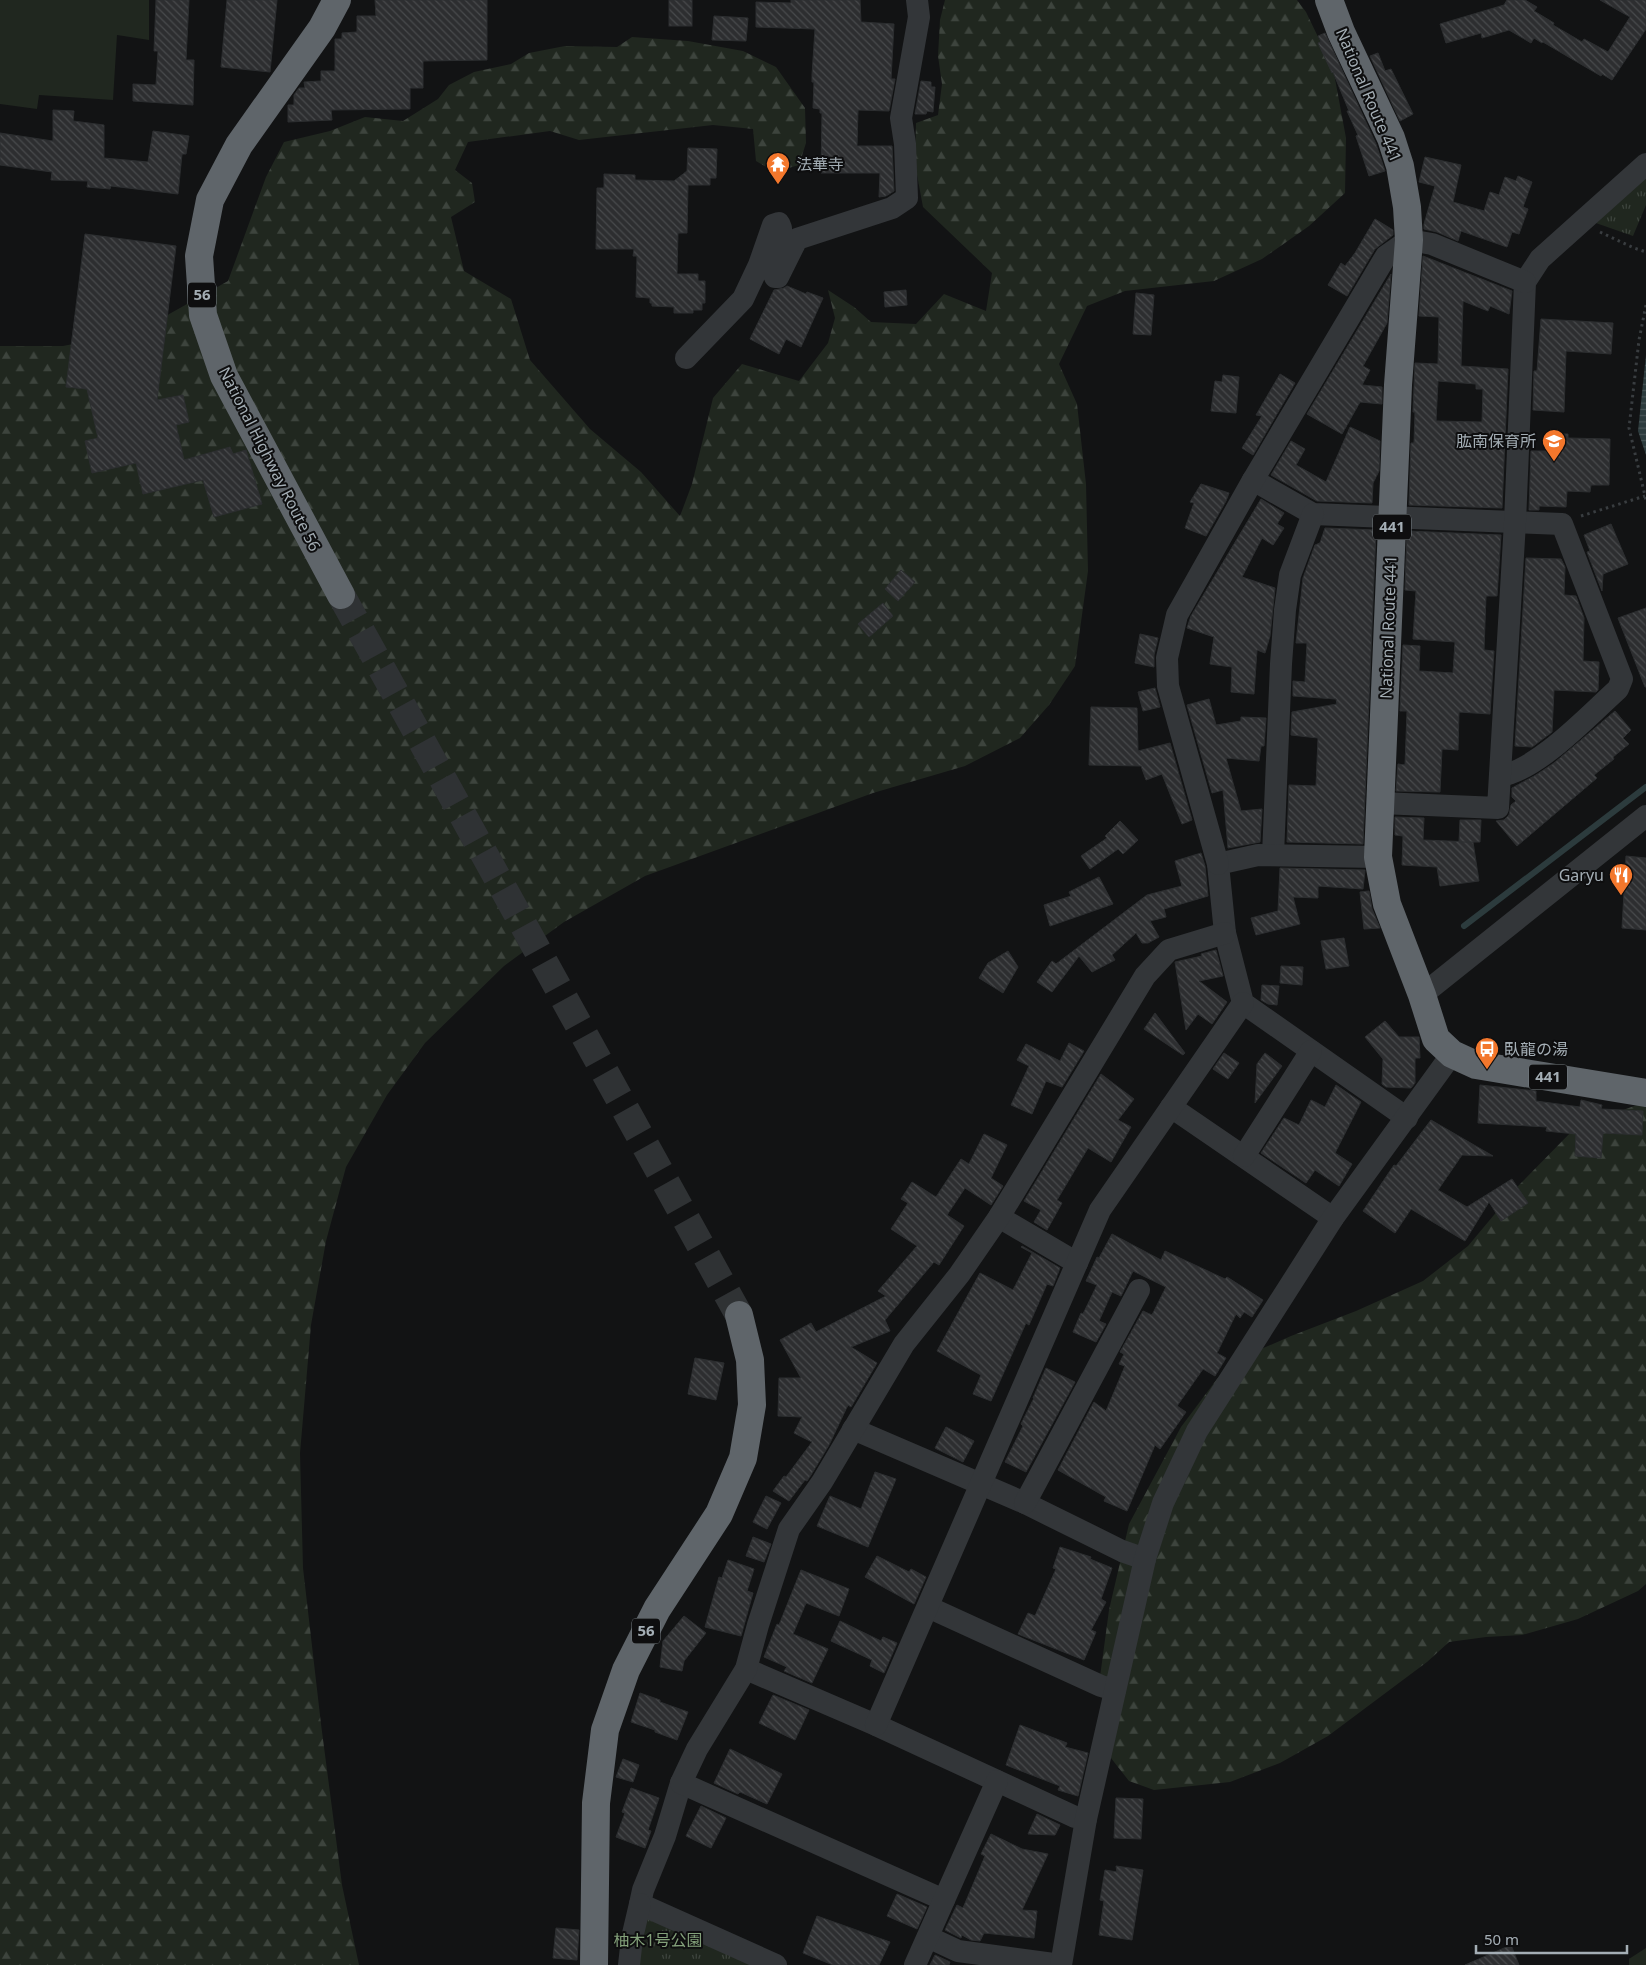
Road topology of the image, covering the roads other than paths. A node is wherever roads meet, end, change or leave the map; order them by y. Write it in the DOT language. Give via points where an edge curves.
graph roads {
  1 [pos="338,0"];
  2 [pos="917,0"];
  3 [pos="1329,0"];
  4 [pos="1646,164"];
  5 [pos="1409,240"];
  6 [pos="1525,282"];
  7 [pos="686,358"];
  8 [pos="1253,480"];
  9 [pos="1313,514"];
  10 [pos="1392,516"];
  11 [pos="1515,522"];
  12 [pos="340,595"];
  13 [pos="1500,776"];
  14 [pos="1381,802"];
  15 [pos="1646,816"];
  16 [pos="1273,855"];
  17 [pos="1378,857"];
  18 [pos="1218,864"];
  19 [pos="1225,933"];
  20 [pos="1422,995"];
  21 [pos="1243,1004"];
  22 [pos="1311,1051"];
  23 [pos="1452,1054"];
  24 [pos="1646,1093"];
  25 [pos="1171,1107"];
  26 [pos="1407,1118"];
  27 [pos="1244,1156"];
  28 [pos="999,1218"];
  29 [pos="1333,1218"];
  30 [pos="1078,1263"];
  31 [pos="1140,1290"];
  32 [pos="739,1315"];
  33 [pos="853,1430"];
  34 [pos="981,1485"];
  35 [pos="1025,1503"];
  36 [pos="1145,1559"];
  37 [pos="928,1607"];
  38 [pos="746,1669"];
  39 [pos="1115,1690"];
  40 [pos="876,1725"];
  41 [pos="997,1780"];
  42 [pos="681,1783"];
  43 [pos="1086,1819"];
  44 [pos="944,1900"];
  45 [pos="640,1904"];
  46 [pos="928,1937"];
  47 [pos="594,1965"];
  48 [pos="629,1965"];
  49 [pos="776,1965"];
  50 [pos="915,1965"];
  51 [pos="1061,1965"];
  1 -- 12 [label="highway, National Highway Route 56 / 56" via="322,28 239,145 210,200 199,256 203,315 224,376"];
  2 -- 7 [label="street" via="919,17 901,118 907,198 892,208 797,240 778,277 775,274 781,228 779,223 773,225 743,299"];
  3 -- 5 [label="highway, National Route 441 / 441" via="1391,138 1400,166"];
  4 -- 6 [label="street" via="1540,259"];
  5 -- 6 [label="street" via="1432,244"];
  5 -- 8 [label="street" via="1386,256"];
  5 -- 10 [label="highway, National Route 441 / 441"];
  6 -- 11 [label="street"];
  8 -- 9 [label="street"];
  8 -- 18 [label="street" via="1177,615 1167,658 1168,686"];
  9 -- 10 [label="street"];
  9 -- 16 [label="street" via="1290,574 1285,610"];
  10 -- 11 [label="street"];
  10 -- 14 [label="highway, National Route 441 / 441"];
  11 -- 13 [label="street"];
  11 -- 13 [label="street" via="1562,524 1622,679 1618,689 1547,753 1513,774"];
  13 -- 14 [label="street" via="1498,808"];
  14 -- 17 [label="highway, National Route 441 / 441"];
  15 -- 20 [label="street"];
  16 -- 17 [label="street"];
  16 -- 18 [label="street"];
  17 -- 20 [label="highway, National Route 441 / 441" via="1387,904"];
  18 -- 19 [label="street"];
  19 -- 21 [label="street"];
  19 -- 28 [label="street" via="1169,950 1145,976"];
  20 -- 23 [label="highway, National Route 441 / 441" via="1436,1039"];
  21 -- 22 [label="street"];
  21 -- 25 [label="street"];
  22 -- 26 [label="street"];
  22 -- 27 [label="street"];
  23 -- 24 [label="highway, National Route 441 / 441" via="1476,1065"];
  23 -- 26 [label="street"];
  25 -- 27 [label="street"];
  25 -- 30 [label="street" via="1100,1210"];
  26 -- 29 [label="street"];
  27 -- 29 [label="street"];
  28 -- 30 [label="street"];
  28 -- 33 [label="street" via="904,1344"];
  29 -- 36 [label="street" via="1197,1431 1163,1503"];
  30 -- 34 [label="street"];
  31 -- 35 [label="street"];
  32 -- 47 [label="highway, 56" via="750,1360 752,1405 743,1458 719,1514 657,1609 626,1670 605,1730 596,1803"];
  33 -- 34 [label="street"];
  33 -- 38 [label="street" via="789,1529"];
  34 -- 35 [label="street"];
  34 -- 37 [label="street"];
  35 -- 36 [label="street"];
  36 -- 39 [label="street"];
  37 -- 39 [label="street"];
  37 -- 40 [label="street"];
  38 -- 40 [label="street"];
  38 -- 42 [label="street" via="697,1749"];
  39 -- 43 [label="street"];
  40 -- 41 [label="street"];
  41 -- 43 [label="street" via="1075,1817"];
  41 -- 44 [label="street"];
  42 -- 44 [label="street"];
  42 -- 45 [label="street" via="665,1836 642,1890"];
  43 -- 51 [label="street"];
  44 -- 46 [label="street"];
  45 -- 48 [label="street"];
  45 -- 49 [label="street"];
  46 -- 50 [label="street"];
  46 -- 51 [label="street" via="958,1951"];
}
